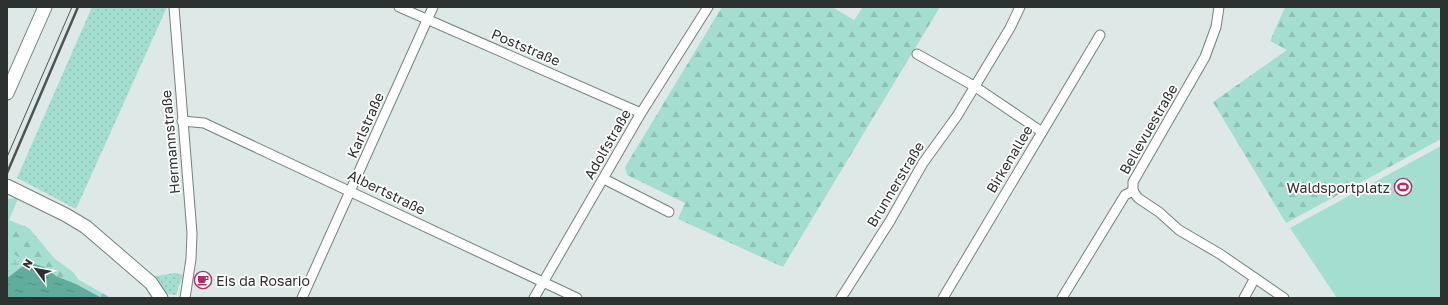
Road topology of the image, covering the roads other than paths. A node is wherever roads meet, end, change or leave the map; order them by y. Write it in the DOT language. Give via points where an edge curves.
graph roads {
  1 [pos="46,7"];
  2 [pos="174,7"];
  3 [pos="399,7"];
  4 [pos="433,7"];
  5 [pos="708,7"];
  6 [pos="1020,7"];
  7 [pos="1219,7"];
  8 [pos="428,19"];
  9 [pos="1100,35"];
  10 [pos="917,54"];
  11 [pos="974,86"];
  12 [pos="7,93"];
  13 [pos="641,113"];
  14 [pos="182,121"];
  15 [pos="1042,132"];
  16 [pos="604,179"];
  17 [pos="7,186"];
  18 [pos="351,190"];
  19 [pos="1133,191"];
  20 [pos="669,212"];
  21 [pos="139,274"];
  22 [pos="188,275"];
  23 [pos="1255,278"];
  24 [pos="542,283"];
  25 [pos="154,298"];
  26 [pos="160,298"];
  27 [pos="178,298"];
  28 [pos="185,298"];
  29 [pos="302,298"];
  30 [pos="534,298"];
  31 [pos="577,298"];
  32 [pos="841,298"];
  33 [pos="943,298"];
  34 [pos="1062,298"];
  35 [pos="1244,298"];
  36 [pos="1284,298"];
  1 -- 12 [label="street"];
  2 -- 14 [label="street, Hermannstraße"];
  3 -- 8 [label="street, Poststraße"];
  4 -- 8 [label="street, Karlstraße"];
  5 -- 13 [label="street, Adolfstraße"];
  6 -- 11 [label="street, Brunnerstraße"];
  7 -- 19 [label="street, Bellevuestraße" via="1211,42 1133,182"];
  8 -- 13 [label="street, Poststraße"];
  8 -- 18 [label="street, Karlstraße"];
  9 -- 15 [label="street, Birkenallee"];
  10 -- 11 [label="street"];
  11 -- 15 [label="street"];
  11 -- 32 [label="street, Brunnerstraße" via="957,116 923,163 890,222"];
  13 -- 16 [label="street, Adolfstraße"];
  14 -- 18 [label="street, Albertstraße" via="204,123"];
  14 -- 22 [label="street, Hermannstraße" via="192,233 192,259"];
  15 -- 33 [label="street, Birkenallee"];
  16 -- 20 [label="street"];
  16 -- 24 [label="street, Adolfstraße"];
  17 -- 21 [label="street" via="84,225"];
  18 -- 24 [label="street, Albertstraße"];
  18 -- 29 [label="street, Karlstraße"];
  19 -- 23 [label="street" via="1138,198 1179,230"];
  19 -- 34 [label="street, Bellevuestraße" via="1125,195"];
  21 -- 25 [label="street"];
  21 -- 26 [label="street" via="151,283"];
  22 -- 27 [label="street, Hermannstraße"];
  22 -- 28 [label="street, Hermannstraße"];
  23 -- 35 [label="street"];
  23 -- 36 [label="street"];
  24 -- 30 [label="street, Adolfstraße"];
  24 -- 31 [label="street, Albertstraße"];
}
